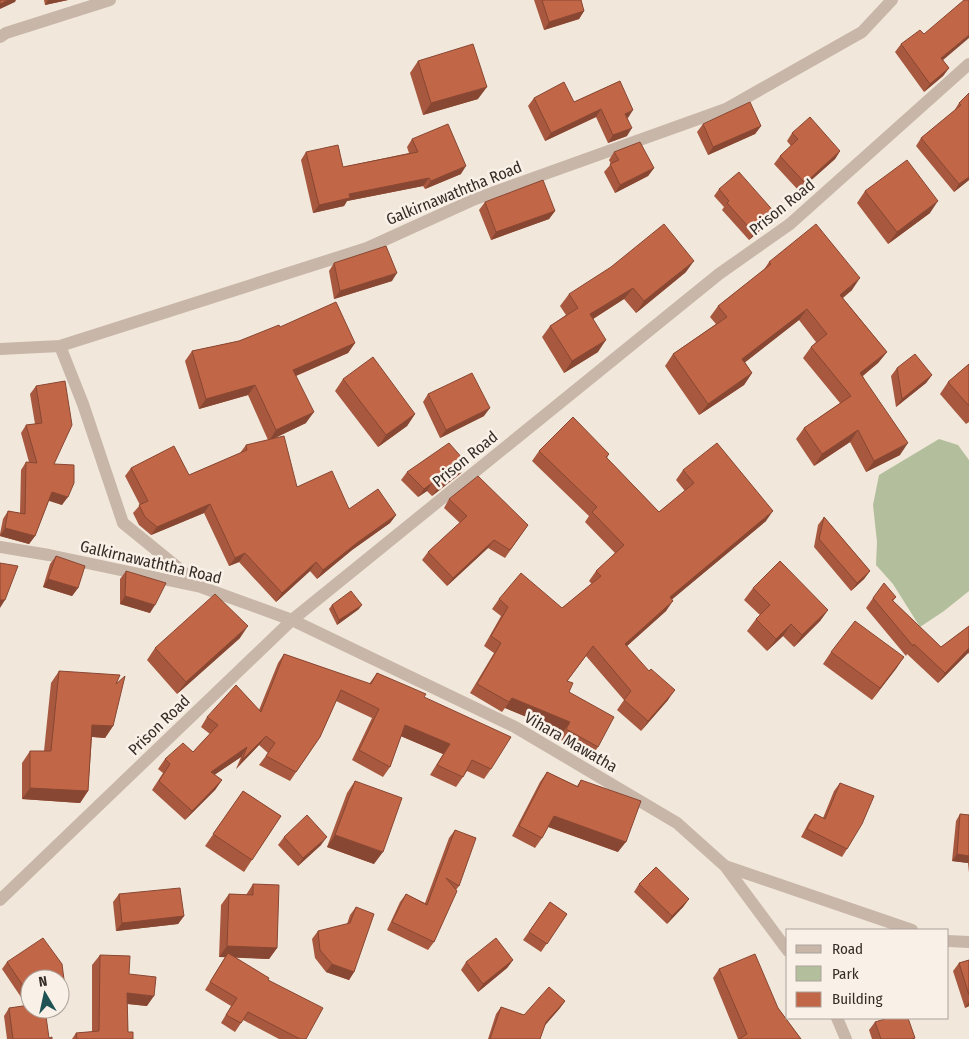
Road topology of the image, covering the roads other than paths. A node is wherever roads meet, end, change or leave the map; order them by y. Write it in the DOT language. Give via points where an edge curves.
graph roads {
  1 [pos="110,0"];
  2 [pos="892,0"];
  3 [pos="0,37"];
  4 [pos="969,64"];
  5 [pos="60,346"];
  6 [pos="0,349"];
  7 [pos="0,546"];
  8 [pos="201,587"];
  9 [pos="292,620"];
  10 [pos="725,866"];
  11 [pos="0,900"];
  12 [pos="909,929"];
  13 [pos="949,941"];
  14 [pos="969,942"];
  15 [pos="786,948"];
  16 [pos="837,1019"];
  17 [pos="846,1039"];
  1 -- 3 [label="street"];
  2 -- 5 [label="street, Galkirnawaththa Road" via="862,32 726,109 475,199 366,248"];
  4 -- 9 [label="street, Prison Road" via="790,224 720,274"];
  5 -- 6 [label="street, Galkirnawaththa Road"];
  5 -- 8 [label="street" via="123,522"];
  7 -- 8 [label="street, Galkirnawaththa Road"];
  8 -- 9 [label="street, Galkirnawaththa Road"];
  9 -- 10 [label="street, Vihara Mawatha" via="516,727 677,824"];
  9 -- 11 [label="street, Prison Road"];
  10 -- 12 [label="street"];
  10 -- 15 [label="street, Vihara Mawatha"];
  13 -- 14 [label="street"];
  16 -- 17 [label="street"];
}
